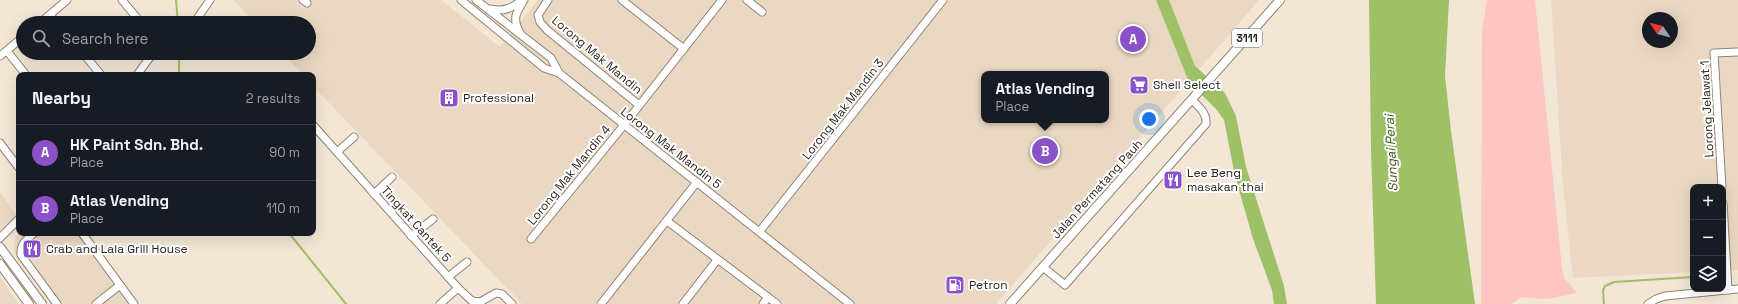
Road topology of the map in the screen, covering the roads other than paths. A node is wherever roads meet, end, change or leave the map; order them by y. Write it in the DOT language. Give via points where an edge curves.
graph roads {
  1 [pos="67,0"];
  2 [pos="122,0"];
  3 [pos="210,0"];
  4 [pos="460,0"];
  5 [pos="476,0"];
  6 [pos="523,0"];
  7 [pos="548,0"];
  8 [pos="622,0"];
  9 [pos="722,0"];
  10 [pos="747,0"];
  11 [pos="943,0"];
  12 [pos="1280,0"];
  13 [pos="487,8"];
  14 [pos="762,12"];
  15 [pos="50,15"];
  16 [pos="135,16"];
  17 [pos="199,16"];
  18 [pos="482,17"];
  19 [pos="505,21"];
  20 [pos="520,33"];
  21 [pos="16,43"];
  22 [pos="512,43"];
  23 [pos="684,49"];
  24 [pos="7,51"];
  25 [pos="1738,52"];
  26 [pos="0,56"];
  27 [pos="88,60"];
  28 [pos="148,60"];
  29 [pos="24,72"];
  30 [pos="98,72"];
  31 [pos="139,72"];
  32 [pos="559,73"];
  33 [pos="1192,100"];
  34 [pos="639,105"];
  35 [pos="624,125"];
  36 [pos="316,128"];
  37 [pos="354,137"];
  38 [pos="0,142"];
  39 [pos="337,152"];
  40 [pos="16,164"];
  41 [pos="392,177"];
  42 [pos="698,182"];
  43 [pos="1722,184"];
  44 [pos="374,194"];
  45 [pos="433,219"];
  46 [pos="1724,220"];
  47 [pos="667,221"];
  48 [pos="16,222"];
  49 [pos="760,231"];
  50 [pos="31,236"];
  51 [pos="84,236"];
  52 [pos="411,236"];
  53 [pos="0,237"];
  54 [pos="531,239"];
  55 [pos="0,247"];
  56 [pos="717,260"];
  57 [pos="467,262"];
  58 [pos="0,264"];
  59 [pos="1043,267"];
  60 [pos="448,277"];
  61 [pos="120,285"];
  62 [pos="458,288"];
  63 [pos="1738,289"];
  64 [pos="1728,290"];
  65 [pos="768,297"];
  66 [pos="847,303"];
  67 [pos="29,304"];
  68 [pos="42,304"];
  69 [pos="57,304"];
  70 [pos="96,304"];
  71 [pos="134,304"];
  72 [pos="440,304"];
  73 [pos="512,304"];
  74 [pos="601,304"];
  75 [pos="683,304"];
  76 [pos="763,304"];
  77 [pos="777,304"];
  78 [pos="1010,304"];
  79 [pos="1648,304"];
  1 -- 15 [label="street"];
  2 -- 16 [label="street"];
  3 -- 17 [label="street"];
  4 -- 18 [label="street"];
  5 -- 13 [label="street, Lorong Mak Mandin 5"];
  6 -- 13 [label="street" via="504,11"];
  6 -- 19 [label="street"];
  6 -- 20 [label="street" via="515,20"];
  7 -- 34 [label="street, Lorong Mak Mandin" via="538,15 540,22"];
  8 -- 23 [label="street"];
  9 -- 23 [label="street, Lorong Mak Mandin 4"];
  10 -- 14 [label="street"];
  11 -- 49 [label="street, Lorong Mak Mandin 3"];
  12 -- 33 [label="main road, Jalan Permatang Pauh / 3111"];
  13 -- 19 [label="street, Lorong Mak Mandin 5"];
  18 -- 19 [label="street" via="497,23"];
  18 -- 22 [label="street"];
  19 -- 20 [label="street, Lorong Mak Mandin 5"];
  19 -- 22 [label="street"];
  20 -- 32 [label="street, Lorong Mak Mandin 5" via="550,58"];
  21 -- 24 [label="street"];
  22 -- 32 [label="street" via="544,68"];
  23 -- 34 [label="street, Lorong Mak Mandin 4"];
  24 -- 26 [label="street"];
  24 -- 29 [label="street"];
  25 -- 43 [label="street, Lorong Jelawat 1" via="1714,53"];
  27 -- 30 [label="street"];
  28 -- 31 [label="street"];
  32 -- 35 [label="street, Lorong Mak Mandin 5"];
  33 -- 59 [label="main road, Jalan Permatang Pauh / 3111"];
  33 -- 59 [label="street" via="1204,112 1206,124 1065,285"];
  34 -- 35 [label="street, Lorong Mak Mandin 4"];
  35 -- 42 [label="street, Lorong Mak Mandin 5"];
  35 -- 54 [label="street, Lorong Mak Mandin 4"];
  36 -- 39 [label="street, Tingkat Cantek 5"];
  37 -- 39 [label="street"];
  38 -- 40 [label="street"];
  39 -- 44 [label="street, Tingkat Cantek 5"];
  41 -- 44 [label="street"];
  42 -- 47 [label="street"];
  42 -- 49 [label="street, Lorong Mak Mandin 5"];
  44 -- 52 [label="street, Tingkat Cantek 5"];
  45 -- 52 [label="street"];
  46 -- 64 [label="street"];
  47 -- 56 [label="street"];
  47 -- 74 [label="street"];
  48 -- 53 [label="street"];
  49 -- 66 [label="street, Lorong Mak Mandin 5"];
  50 -- 69 [label="street" via="23,243 21,255"];
  51 -- 61 [label="street"];
  52 -- 60 [label="street, Tingkat Cantek 5"];
  55 -- 68 [label="main road"];
  56 -- 65 [label="street"];
  56 -- 75 [label="street"];
  57 -- 60 [label="street"];
  58 -- 67 [label="main road"];
  59 -- 78 [label="main road, Jalan Permatang Pauh / 3111"];
  60 -- 62 [label="street, Tingkat Cantek 5"];
  61 -- 70 [label="street"];
  61 -- 71 [label="street"];
  62 -- 72 [label="street"];
  62 -- 73 [label="street, Tingkat Cantek 5" via="472,301 480,302 496,293 502,294"];
  63 -- 64 [label="street"];
  64 -- 79 [label="street" via="1666,296"];
  65 -- 76 [label="street"];
  65 -- 77 [label="street"];
}
